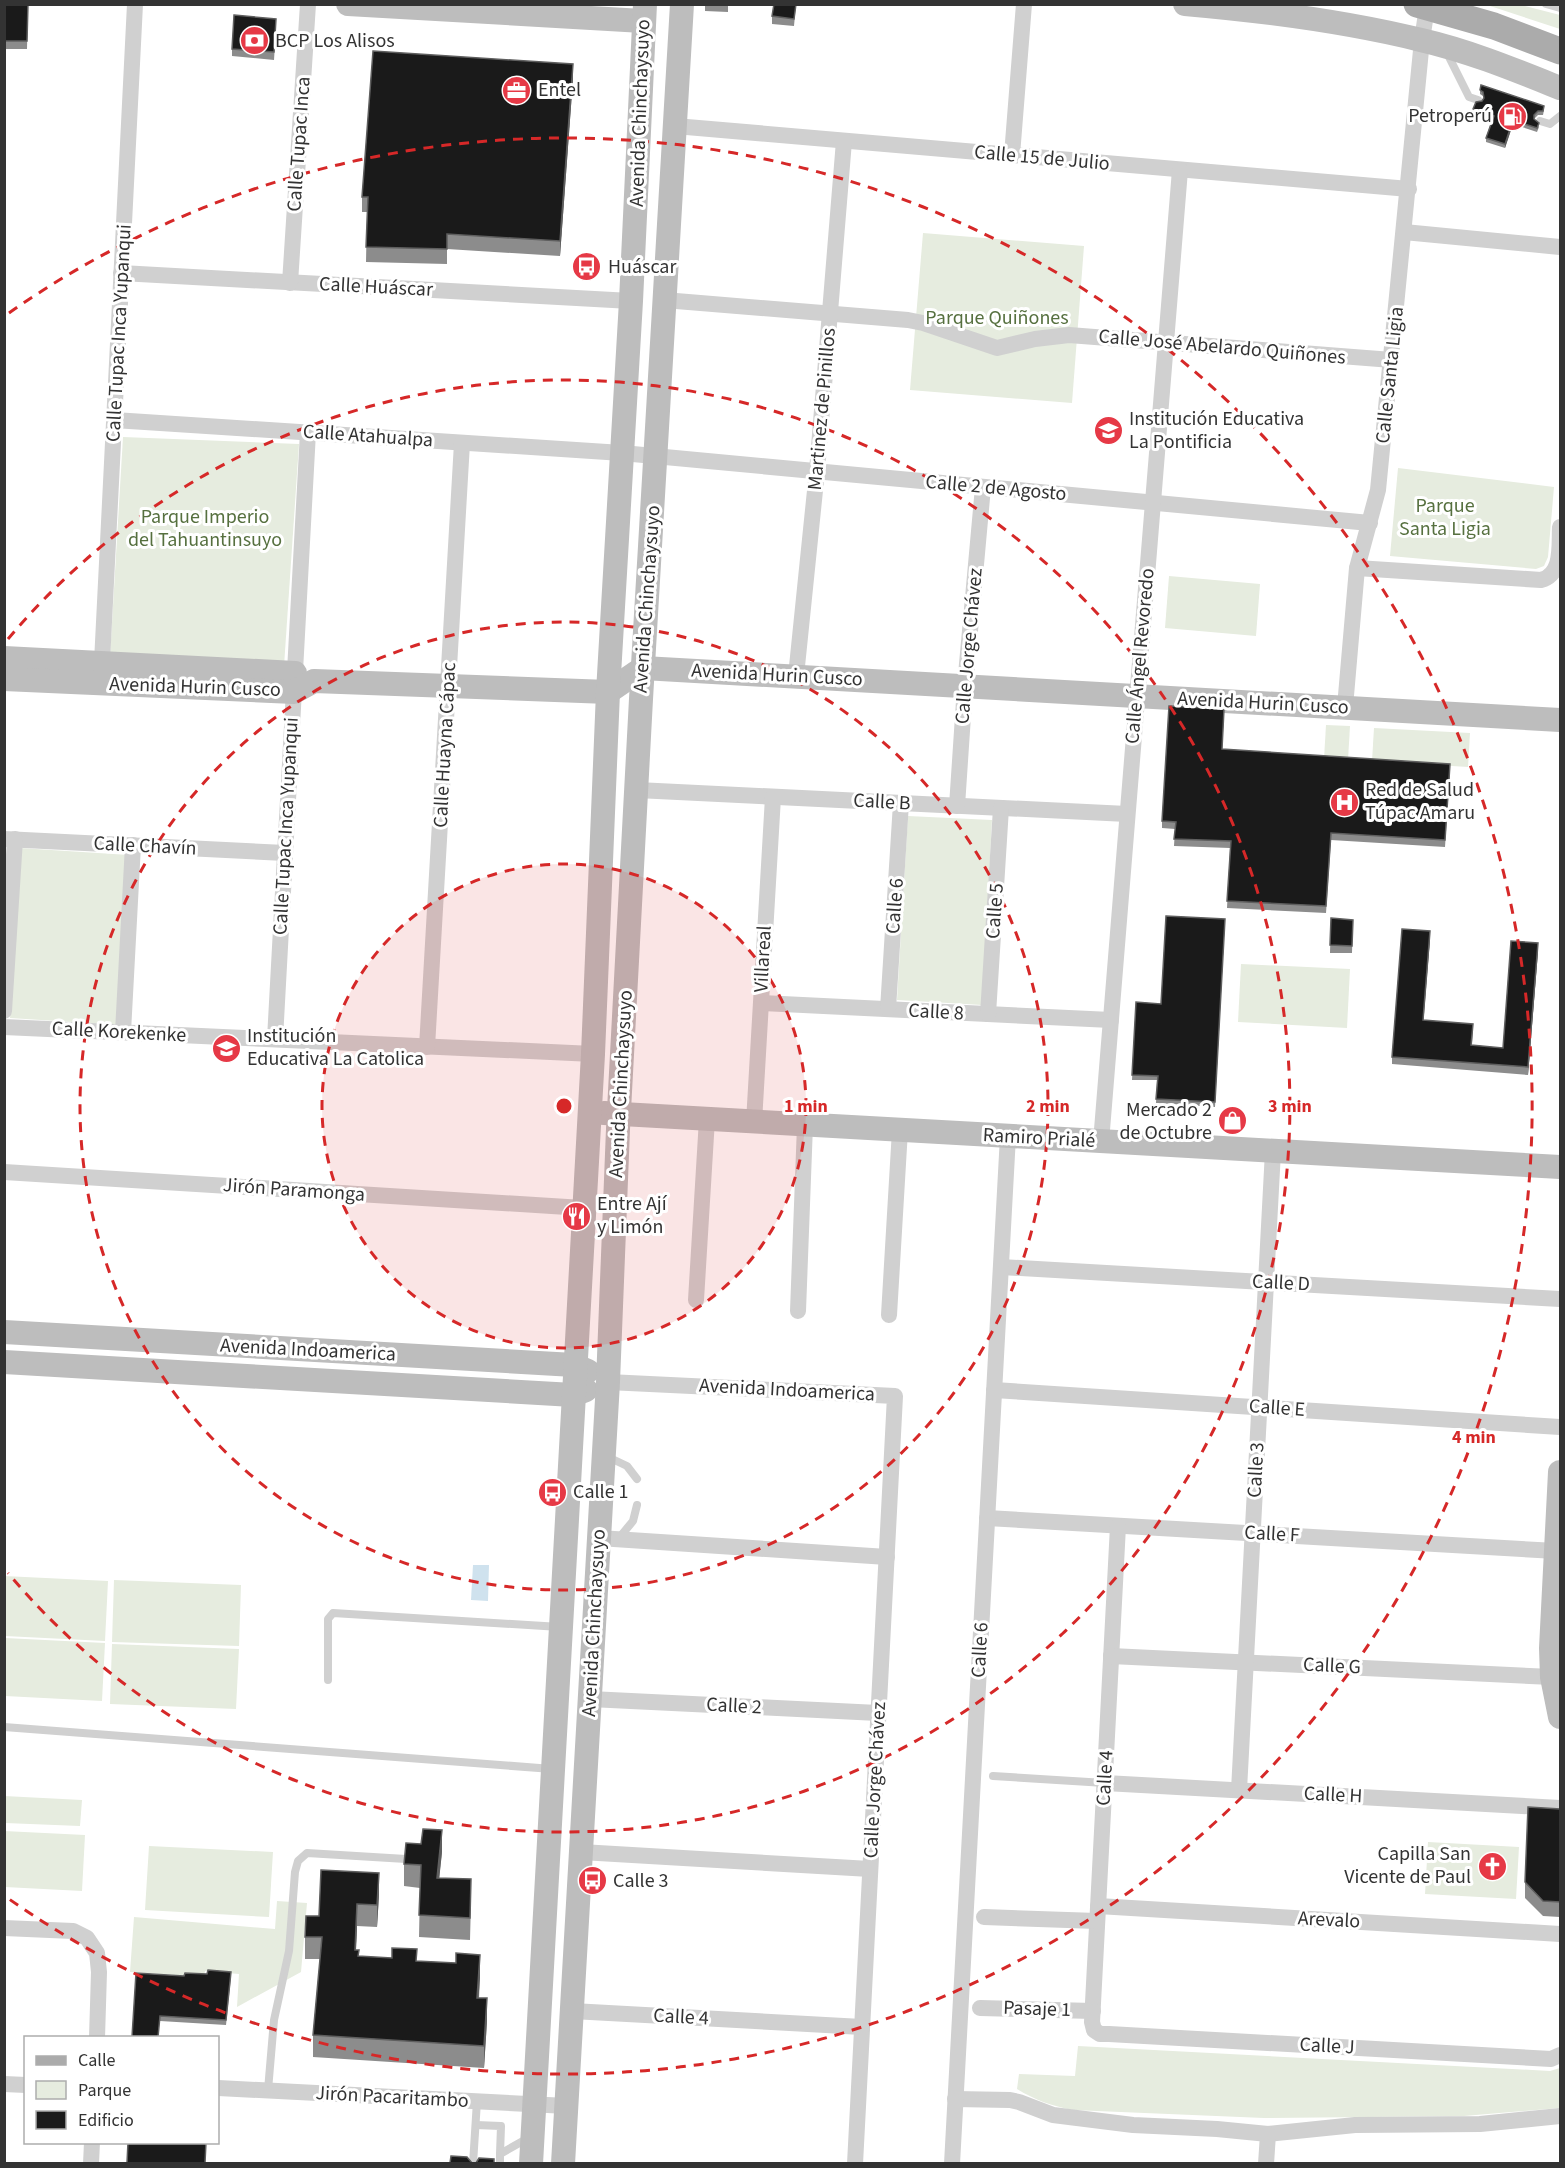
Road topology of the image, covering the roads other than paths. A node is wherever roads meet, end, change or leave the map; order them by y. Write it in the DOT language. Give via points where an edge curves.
graph roads {
  1 [pos="135,4"];
  2 [pos="308,4"];
  3 [pos="348,4"];
  4 [pos="682,4"];
  5 [pos="1024,4"];
  6 [pos="1185,4"];
  7 [pos="1546,4"];
  8 [pos="1422,6"];
  9 [pos="1560,8"];
  10 [pos="644,13"];
  11 [pos="1433,44"];
  12 [pos="1560,51"];
  13 [pos="1560,88"];
  14 [pos="1478,100"];
  15 [pos="640,108"];
  16 [pos="1560,116"];
  17 [pos="1540,121"];
  18 [pos="675,126"];
  19 [pos="844,141"];
  20 [pos="1012,155"];
  21 [pos="672,169"];
  22 [pos="1180,170"];
  23 [pos="1409,189"];
  24 [pos="1404,232"];
  25 [pos="1560,247"];
  26 [pos="122,273"];
  27 [pos="290,282"];
  28 [pos="631,300"];
  29 [pos="664,300"];
  30 [pos="830,314"];
  31 [pos="1166,342"];
  32 [pos="1392,360"];
  33 [pos="114,420"];
  34 [pos="308,432"];
  35 [pos="462,443"];
  36 [pos="622,453"];
  37 [pos="656,456"];
  38 [pos="817,471"];
  39 [pos="983,487"];
  40 [pos="1153,503"];
  41 [pos="1370,523"];
  42 [pos="1560,527"];
  43 [pos="1357,568"];
  44 [pos="4,658"];
  45 [pos="102,662"];
  46 [pos="643,668"];
  47 [pos="796,676"];
  48 [pos="4,679"];
  49 [pos="294,682"];
  50 [pos="965,686"];
  51 [pos="448,687"];
  52 [pos="608,693"];
  53 [pos="1137,696"];
  54 [pos="1345,707"];
  55 [pos="1560,720"];
  56 [pos="637,790"];
  57 [pos="773,796"];
  58 [pos="901,803"];
  59 [pos="957,806"];
  60 [pos="1001,808"];
  61 [pos="1127,814"];
  62 [pos="10,839"];
  63 [pos="133,845"];
  64 [pos="285,853"];
  65 [pos="761,1003"];
  66 [pos="888,1009"];
  67 [pos="4,1011"];
  68 [pos="988,1014"];
  69 [pos="1111,1020"];
  70 [pos="4,1027"];
  71 [pos="123,1032"];
  72 [pos="275,1040"];
  73 [pos="427,1047"];
  74 [pos="593,1054"];
  75 [pos="589,1112"];
  76 [pos="618,1114"];
  77 [pos="707,1119"];
  78 [pos="754,1122"];
  79 [pos="805,1125"];
  80 [pos="900,1130"];
  81 [pos="1008,1136"];
  82 [pos="1101,1142"];
  83 [pos="1273,1151"];
  84 [pos="1560,1167"];
  85 [pos="4,1172"];
  86 [pos="583,1208"];
  87 [pos="1001,1267"];
  88 [pos="1266,1282"];
  89 [pos="1560,1299"];
  90 [pos="696,1300"];
  91 [pos="798,1311"];
  92 [pos="888,1315"];
  93 [pos="4,1332"];
  94 [pos="4,1362"];
  95 [pos="574,1365"];
  96 [pos="608,1382"];
  97 [pos="994,1390"];
  98 [pos="573,1395"];
  99 [pos="895,1395"];
  100 [pos="1260,1407"];
  101 [pos="1560,1426"];
  102 [pos="603,1455"];
  103 [pos="1560,1472"];
  104 [pos="637,1479"];
  105 [pos="637,1504"];
  106 [pos="987,1518"];
  107 [pos="1118,1526"];
  108 [pos="1253,1533"];
  109 [pos="609,1538"];
  110 [pos="1556,1551"];
  111 [pos="886,1557"];
  112 [pos="560,1627"];
  113 [pos="1111,1656"];
  114 [pos="1246,1662"];
  115 [pos="1552,1677"];
  116 [pos="328,1680"];
  117 [pos="590,1699"];
  118 [pos="878,1713"];
  119 [pos="1560,1717"];
  120 [pos="4,1727"];
  121 [pos="553,1769"];
  122 [pos="993,1776"];
  123 [pos="1105,1782"];
  124 [pos="1239,1790"];
  125 [pos="1560,1808"];
  126 [pos="581,1852"];
  127 [pos="406,1859"];
  128 [pos="870,1869"];
  129 [pos="1098,1913"];
  130 [pos="984,1917"];
  131 [pos="4,1928"];
  132 [pos="1560,1934"];
  133 [pos="980,2008"];
  134 [pos="572,2011"];
  135 [pos="1093,2011"];
  136 [pos="862,2027"];
  137 [pos="1094,2030"];
  138 [pos="97,2036"];
  139 [pos="1560,2055"];
  140 [pos="4,2084"];
  141 [pos="24,2085"];
  142 [pos="219,2088"];
  143 [pos="268,2090"];
  144 [pos="956,2099"];
  145 [pos="477,2101"];
  146 [pos="535,2104"];
  147 [pos="567,2106"];
  148 [pos="1560,2116"];
  149 [pos="476,2125"];
  150 [pos="1269,2134"];
  151 [pos="533,2136"];
  152 [pos="92,2144"];
  153 [pos="500,2159"];
  154 [pos="91,2163"];
  155 [pos="473,2163"];
  156 [pos="531,2163"];
  157 [pos="563,2163"];
  158 [pos="855,2163"];
  159 [pos="952,2163"];
  160 [pos="1266,2163"];
  1 -- 26 [label="street, Calle Tupac Inca Yupanqui"];
  2 -- 27 [label="street, Calle Tupac Inca"];
  3 -- 10 [label="main road"];
  4 -- 18 [label="main road, Avenida Chinchaysuyo"];
  5 -- 20 [label="street"];
  6 -- 11 [label="main road" via="1304,16"];
  7 -- 9 [label="lane"];
  8 -- 11 [label="street, Calle Santa Ligia"];
  8 -- 12 [label="main road" via="1494,26"];
  10 -- 15 [label="main road, Avenida Chinchaysuyo"];
  11 -- 13 [label="main road"];
  11 -- 14 [label="lane" via="1469,97"];
  11 -- 23 [label="street, Calle Santa Ligia"];
  15 -- 21 [label="main road" via="655,110 660,115 661,160"];
  15 -- 28 [label="main road, Avenida Chinchaysuyo"];
  16 -- 17 [label="lane" via="1550,124"];
  18 -- 19 [label="street, Calle 15 de Julio"];
  18 -- 21 [label="main road, Avenida Chinchaysuyo"];
  19 -- 20 [label="street, Calle 15 de Julio"];
  19 -- 30 [label="street, Martinez de Pinillos"];
  20 -- 22 [label="street, Calle 15 de Julio"];
  21 -- 29 [label="main road, Avenida Chinchaysuyo"];
  22 -- 23 [label="street, Calle 15 de Julio"];
  22 -- 31 [label="street, Calle Ángel Revoredo"];
  23 -- 24 [label="street, Calle Santa Ligia"];
  24 -- 25 [label="street"];
  24 -- 32 [label="street, Calle Santa Ligia"];
  26 -- 27 [label="street, Calle Huáscar"];
  26 -- 33 [label="street, Calle Tupac Inca Yupanqui"];
  27 -- 28 [label="street, Calle Huáscar"];
  28 -- 36 [label="main road, Avenida Chinchaysuyo"];
  29 -- 30 [label="street, Calle José Abelardo Quiñones"];
  29 -- 37 [label="main road, Avenida Chinchaysuyo"];
  30 -- 31 [label="street, Calle José Abelardo Quiñones" via="923,323 997,348 1069,335"];
  30 -- 38 [label="street, Martinez de Pinillos"];
  31 -- 32 [label="street, Calle José Abelardo Quiñones"];
  31 -- 40 [label="street, Calle Ángel Revoredo"];
  32 -- 41 [label="street, Calle Santa Ligia" via="1378,489"];
  33 -- 34 [label="street, Calle Atahualpa"];
  33 -- 45 [label="street, Calle Tupac Inca Yupanqui"];
  34 -- 35 [label="street, Calle Atahualpa"];
  34 -- 49 [label="street, Calle Tupac Inca Yupanqui"];
  35 -- 36 [label="street, Calle Atahualpa"];
  35 -- 51 [label="street, Calle Huayna Cápac"];
  36 -- 37 [label="street, Calle 2 de Agosto"];
  36 -- 52 [label="main road, Avenida Chinchaysuyo"];
  37 -- 38 [label="street, Calle 2 de Agosto"];
  37 -- 46 [label="main road, Avenida Chinchaysuyo"];
  38 -- 39 [label="street, Calle 2 de Agosto"];
  38 -- 47 [label="street, Martinez de Pinillos"];
  39 -- 40 [label="street, Calle 2 de Agosto"];
  39 -- 50 [label="street, Calle Jorge Chávez"];
  40 -- 41 [label="street, Calle 2 de Agosto"];
  40 -- 53 [label="street, Calle Ángel Revoredo"];
  41 -- 43 [label="street, Calle Santa Ligia"];
  42 -- 43 [label="street" via="1559,560 1553,573 1541,580"];
  43 -- 54 [label="street, Calle Santa Ligia"];
  44 -- 45 [label="main road, Avenida Hurin Cusco"];
  45 -- 49 [label="main road, Avenida Hurin Cusco"];
  46 -- 47 [label="main road, Avenida Hurin Cusco"];
  46 -- 52 [label="main road"];
  46 -- 56 [label="main road, Avenida Chinchaysuyo"];
  47 -- 50 [label="main road, Avenida Hurin Cusco"];
  48 -- 49 [label="main road, Avenida Hurin Cusco"];
  49 -- 51 [label="main road, Avenida Hurin Cusco"];
  49 -- 64 [label="street, Calle Tupac Inca Yupanqui"];
  50 -- 53 [label="main road, Avenida Hurin Cusco"];
  50 -- 59 [label="street, Calle Jorge Chávez"];
  51 -- 52 [label="main road, Avenida Hurin Cusco"];
  51 -- 73 [label="street, Calle Huayna Cápac"];
  52 -- 74 [label="main road, Avenida Chinchaysuyo"];
  53 -- 54 [label="main road, Avenida Hurin Cusco"];
  53 -- 61 [label="street, Calle Ángel Revoredo"];
  54 -- 55 [label="main road, Avenida Hurin Cusco"];
  56 -- 57 [label="street, Calle B"];
  56 -- 76 [label="main road, Avenida Chinchaysuyo"];
  57 -- 58 [label="street, Calle B"];
  57 -- 65 [label="street, Villareal"];
  58 -- 59 [label="street, Calle B"];
  58 -- 66 [label="street, Calle 6"];
  59 -- 60 [label="street, Calle B"];
  60 -- 61 [label="street, Calle B"];
  60 -- 68 [label="street, Calle 5"];
  61 -- 69 [label="street, Calle Ángel Revoredo"];
  62 -- 63 [label="street, Calle Chavín"];
  62 -- 67 [label="street"];
  63 -- 64 [label="street, Calle Chavín"];
  63 -- 71 [label="street"];
  64 -- 72 [label="street, Calle Tupac Inca Yupanqui"];
  65 -- 66 [label="street, Calle 8"];
  65 -- 78 [label="street, Villareal"];
  66 -- 68 [label="street, Calle 8"];
  68 -- 69 [label="street, Calle 8"];
  69 -- 82 [label="street, Calle Ángel Revoredo"];
  70 -- 71 [label="street, Calle Korekenke"];
  71 -- 72 [label="street, Calle Korekenke"];
  72 -- 73 [label="street, Calle Korekenke"];
  73 -- 74 [label="street, Calle Korekenke"];
  74 -- 75 [label="main road, Avenida Chinchaysuyo"];
  75 -- 76 [label="main road, Ramiro Prialé"];
  75 -- 86 [label="main road, Avenida Chinchaysuyo"];
  76 -- 77 [label="main road, Ramiro Prialé"];
  76 -- 96 [label="main road, Avenida Chinchaysuyo"];
  77 -- 78 [label="main road, Ramiro Prialé"];
  77 -- 90 [label="street"];
  78 -- 79 [label="main road, Ramiro Prialé"];
  79 -- 80 [label="main road, Ramiro Prialé"];
  79 -- 91 [label="street"];
  80 -- 81 [label="main road, Ramiro Prialé"];
  80 -- 92 [label="street"];
  81 -- 82 [label="main road, Ramiro Prialé"];
  81 -- 87 [label="street, Calle 6"];
  82 -- 83 [label="main road, Ramiro Prialé"];
  83 -- 84 [label="main road, Ramiro Prialé"];
  83 -- 88 [label="street, Calle 3"];
  85 -- 86 [label="street, Jirón Paramonga"];
  86 -- 95 [label="main road, Avenida Chinchaysuyo"];
  87 -- 88 [label="street, Calle D"];
  87 -- 97 [label="street, Calle 6"];
  88 -- 89 [label="street, Calle D"];
  88 -- 100 [label="street, Calle 3"];
  93 -- 95 [label="main road, Avenida Indoamerica"];
  94 -- 98 [label="main road, Avenida Indoamerica"];
  95 -- 96 [label="main road, Avenida Indoamerica"];
  95 -- 98 [label="main road, Avenida Chinchaysuyo"];
  96 -- 98 [label="main road, Avenida Indoamerica"];
  96 -- 99 [label="street, Avenida Indoamerica"];
  96 -- 102 [label="main road, Avenida Chinchaysuyo"];
  97 -- 100 [label="street, Calle E"];
  97 -- 106 [label="street, Calle 6"];
  98 -- 112 [label="main road, Avenida Chinchaysuyo"];
  99 -- 111 [label="street, Calle Jorge Chávez"];
  100 -- 101 [label="street, Calle E"];
  100 -- 108 [label="street, Calle 3"];
  102 -- 104 [label="lane" via="627,1466"];
  102 -- 109 [label="main road, Avenida Chinchaysuyo"];
  103 -- 110 [label="main road"];
  105 -- 109 [label="lane" via="633,1521"];
  106 -- 107 [label="street, Calle F"];
  106 -- 144 [label="street, Calle 6"];
  107 -- 108 [label="street, Calle F"];
  107 -- 113 [label="street, Calle 4"];
  108 -- 110 [label="street, Calle F"];
  108 -- 114 [label="street, Calle 3"];
  109 -- 111 [label="street"];
  109 -- 117 [label="main road, Avenida Chinchaysuyo"];
  110 -- 115 [label="main road"];
  111 -- 118 [label="street, Calle Jorge Chávez"];
  112 -- 116 [label="lane" via="333,1613 328,1619"];
  112 -- 121 [label="main road, Avenida Chinchaysuyo"];
  113 -- 114 [label="street, Calle G"];
  113 -- 123 [label="street, Calle 4"];
  114 -- 115 [label="street, Calle G"];
  114 -- 124 [label="street, Calle 3"];
  115 -- 119 [label="main road"];
  117 -- 118 [label="street, Calle 2"];
  117 -- 126 [label="main road, Avenida Chinchaysuyo"];
  118 -- 128 [label="street, Calle Jorge Chávez"];
  120 -- 121 [label="lane"];
  121 -- 146 [label="main road, Avenida Chinchaysuyo"];
  122 -- 123 [label="lane"];
  123 -- 124 [label="street, Calle H"];
  123 -- 129 [label="street, Calle 4"];
  124 -- 125 [label="street, Calle H"];
  126 -- 128 [label="street"];
  126 -- 134 [label="main road, Avenida Chinchaysuyo"];
  127 -- 143 [label="lane" via="307,1853 298,1862 289,1951 274,2020"];
  128 -- 136 [label="street, Calle Jorge Chávez"];
  129 -- 130 [label="street, Arevalo"];
  129 -- 132 [label="street, Arevalo"];
  129 -- 135 [label="street, Calle 4"];
  131 -- 138 [label="street" via="73,1931 87,1938 97,1953 99,1972"];
  133 -- 135 [label="street, Pasaje 1"];
  134 -- 136 [label="street, Calle 4"];
  134 -- 147 [label="main road, Avenida Chinchaysuyo"];
  135 -- 137 [label="street, Calle 4"];
  136 -- 158 [label="street, Calle Jorge Chávez"];
  137 -- 139 [label="street, Calle J" via="1100,2034 1551,2059"];
  140 -- 141 [label="street"];
  142 -- 143 [label="street, Jirón Pacaritambo"];
  143 -- 145 [label="street, Jirón Pacaritambo"];
  144 -- 150 [label="street" via="1010,2100 1053,2115 1133,2125"];
  144 -- 159 [label="street, Calle 6"];
  145 -- 146 [label="street, Jirón Pacaritambo"];
  145 -- 149 [label="lane"];
  146 -- 147 [label="street, Jirón Pacaritambo"];
  146 -- 151 [label="main road, Avenida Chinchaysuyo"];
  147 -- 157 [label="main road, Avenida Chinchaysuyo"];
  148 -- 150 [label="street" via="1480,2124 1355,2125"];
  149 -- 153 [label="lane" via="501,2126"];
  149 -- 155 [label="lane"];
  150 -- 160 [label="street"];
  151 -- 153 [label="lane"];
  151 -- 156 [label="main road, Avenida Chinchaysuyo"];
  152 -- 154 [label="street"];
}
